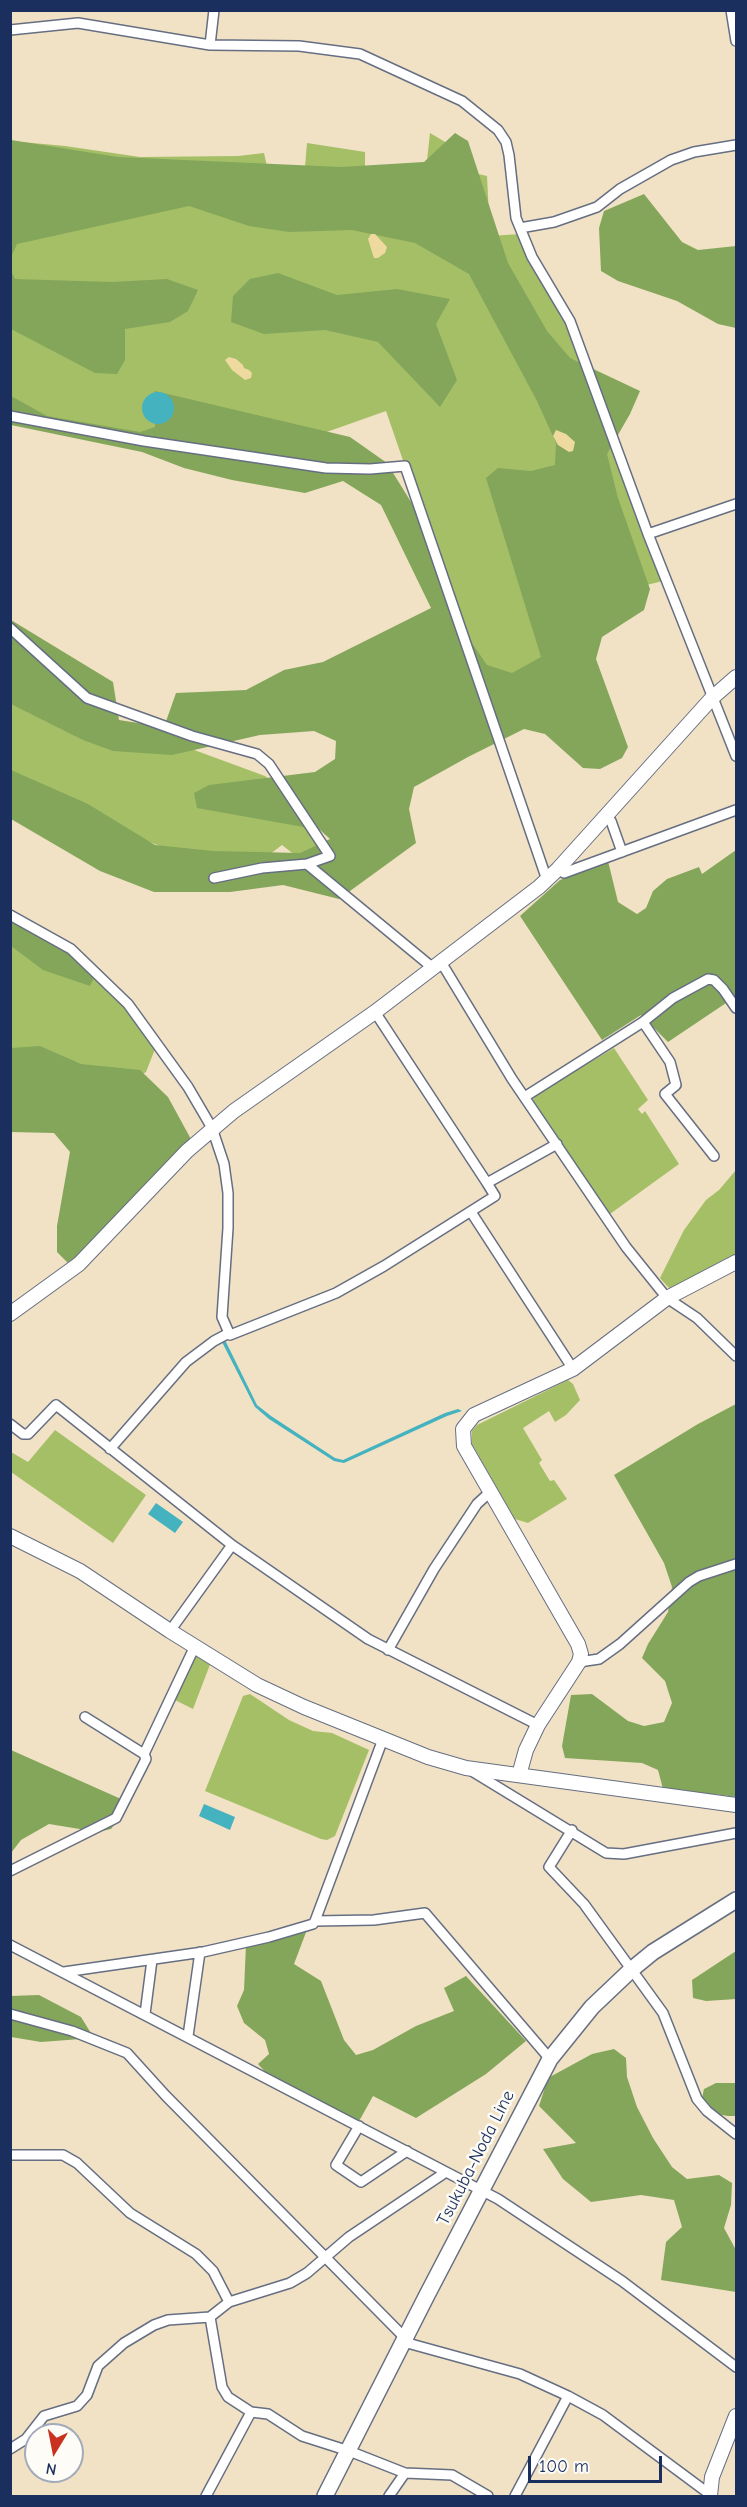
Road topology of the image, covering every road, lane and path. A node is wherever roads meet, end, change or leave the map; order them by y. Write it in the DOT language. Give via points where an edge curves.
graph roads {
  1 [pos="214,10"];
  2 [pos="731,10"];
  3 [pos="10,30"];
  4 [pos="736,41"];
  5 [pos="210,45"];
  6 [pos="736,145"];
  7 [pos="520,228"];
  8 [pos="10,416"];
  9 [pos="736,504"];
  10 [pos="648,534"];
  11 [pos="10,628"];
  12 [pos="736,677"];
  13 [pos="712,698"];
  14 [pos="736,756"];
  15 [pos="736,810"];
  16 [pos="606,817"];
  17 [pos="622,852"];
  18 [pos="307,864"];
  19 [pos="558,869"];
  20 [pos="214,878"];
  21 [pos="547,880"];
  22 [pos="10,915"];
  23 [pos="437,965"];
  24 [pos="736,1008"];
  25 [pos="375,1012"];
  26 [pos="643,1022"];
  27 [pos="526,1096"];
  28 [pos="212,1128"];
  29 [pos="557,1144"];
  30 [pos="714,1156"];
  31 [pos="487,1183"];
  32 [pos="471,1212"];
  33 [pos="736,1262"];
  34 [pos="667,1298"];
  35 [pos="10,1314"];
  36 [pos="229,1334"];
  37 [pos="736,1356"];
  38 [pos="573,1369"];
  39 [pos="10,1424"];
  40 [pos="110,1449"];
  41 [pos="490,1492"];
  42 [pos="10,1536"];
  43 [pos="232,1545"];
  44 [pos="736,1564"];
  45 [pos="170,1631"];
  46 [pos="195,1646"];
  47 [pos="388,1650"];
  48 [pos="579,1662"];
  49 [pos="85,1717"];
  50 [pos="538,1725"];
  51 [pos="383,1739"];
  52 [pos="144,1754"];
  53 [pos="466,1768"];
  54 [pos="519,1775"];
  55 [pos="736,1805"];
  56 [pos="572,1830"];
  57 [pos="736,1833"];
  58 [pos="10,1871"];
  59 [pos="736,1900"];
  60 [pos="315,1921"];
  61 [pos="10,1945"];
  62 [pos="200,1952"];
  63 [pos="152,1960"];
  64 [pos="631,1970"];
  65 [pos="64,1972"];
  66 [pos="10,2014"];
  67 [pos="145,2014"];
  68 [pos="188,2036"];
  69 [pos="550,2060"];
  70 [pos="359,2126"];
  71 [pos="736,2134"];
  72 [pos="407,2151"];
  73 [pos="10,2155"];
  74 [pos="446,2172"];
  75 [pos="481,2190"];
  76 [pos="324,2256"];
  77 [pos="229,2302"];
  78 [pos="210,2317"];
  79 [pos="405,2339"];
  80 [pos="736,2367"];
  81 [pos="568,2396"];
  82 [pos="251,2412"];
  83 [pos="736,2416"];
  84 [pos="10,2449"];
  85 [pos="349,2451"];
  86 [pos="405,2473"];
  87 [pos="206,2496"];
  88 [pos="325,2496"];
  89 [pos="388,2496"];
  90 [pos="488,2496"];
  91 [pos="515,2496"];
  92 [pos="711,2496"];
  1 -- 5 [label="street"];
  2 -- 4 [label="street"];
  3 -- 5 [label="street" via="78,23"];
  5 -- 7 [label="street" via="306,46 360,54 462,102 486,118 506,142"];
  6 -- 7 [label="street" via="671,160 597,207 554,222"];
  7 -- 10 [label="street" via="532,257 570,321"];
  8 -- 21 [label="street" via="326,468 405,466"];
  9 -- 10 [label="street"];
  10 -- 13 [label="street"];
  11 -- 18 [label="street" via="87,698 192,736 257,754 270,764 330,856"];
  12 -- 13 [label="street"];
  13 -- 14 [label="street"];
  13 -- 16 [label="street"];
  15 -- 17 [label="street"];
  16 -- 17 [label="street"];
  16 -- 19 [label="street"];
  17 -- 19 [label="street" via="564,873"];
  18 -- 20 [label="street"];
  18 -- 23 [label="street"];
  19 -- 21 [label="street"];
  21 -- 23 [label="street"];
  22 -- 28 [label="street" via="71,950 128,1004 188,1087"];
  23 -- 25 [label="street"];
  23 -- 27 [label="street"];
  24 -- 26 [label="street" via="723,989 708,979 673,998"];
  25 -- 28 [label="street"];
  25 -- 31 [label="street"];
  26 -- 27 [label="street"];
  26 -- 30 [label="street" via="670,1062 676,1085 665,1094"];
  27 -- 29 [label="street"];
  28 -- 35 [label="street" via="79,1264"];
  28 -- 36 [label="street" via="224,1164 228,1193 222,1317"];
  29 -- 31 [label="street"];
  29 -- 34 [label="street" via="626,1247"];
  31 -- 32 [label="street" via="495,1196"];
  32 -- 36 [label="street" via="336,1293"];
  32 -- 38 [label="street"];
  33 -- 34 [label="street"];
  34 -- 37 [label="street" via="697,1318"];
  34 -- 38 [label="street"];
  36 -- 40 [label="street" via="186,1362"];
  38 -- 41 [label="street" via="474,1415 467,1422 464,1446"];
  39 -- 40 [label="street" via="27,1434 56,1405"];
  40 -- 43 [label="street"];
  41 -- 47 [label="street" via="477,1504 440,1560"];
  41 -- 48 [label="street" via="578,1644"];
  42 -- 45 [label="street" via="80,1571"];
  43 -- 45 [label="street"];
  43 -- 47 [label="street"];
  44 -- 48 [label="street" via="689,1582 620,1644 599,1659"];
  45 -- 46 [label="street"];
  46 -- 51 [label="street" via="282,1698"];
  46 -- 52 [label="street"];
  47 -- 50 [label="street"];
  48 -- 50 [label="street"];
  49 -- 52 [label="street"];
  50 -- 54 [label="street"];
  51 -- 53 [label="street"];
  51 -- 60 [label="street"];
  52 -- 58 [label="street" via="146,1759 116,1818"];
  53 -- 54 [label="street"];
  53 -- 56 [label="street"];
  54 -- 55 [label="street"];
  56 -- 57 [label="street" via="606,1852 624,1854"];
  56 -- 64 [label="street" via="549,1867 584,1904"];
  59 -- 64 [label="main road, Tsukuba-Noda Line"];
  60 -- 62 [label="street" via="269,1937"];
  60 -- 69 [label="street" via="374,1920 425,1913"];
  61 -- 65 [label="street"];
  62 -- 63 [label="street"];
  62 -- 68 [label="street"];
  63 -- 65 [label="street"];
  63 -- 67 [label="street"];
  64 -- 69 [label="main road, Tsukuba-Noda Line" via="592,2007"];
  64 -- 71 [label="street" via="663,2013 697,2099"];
  65 -- 67 [label="street"];
  66 -- 76 [label="street" via="127,2052"];
  67 -- 68 [label="street"];
  68 -- 70 [label="street"];
  69 -- 75 [label="main road, Tsukuba-Noda Line"];
  70 -- 72 [label="street"];
  70 -- 72 [label="street" via="336,2165 361,2182"];
  72 -- 74 [label="street"];
  73 -- 77 [label="street" via="63,2155 77,2163 130,2213 196,2254 213,2271"];
  74 -- 75 [label="street"];
  74 -- 76 [label="street"];
  75 -- 79 [label="main road, Tsukuba-Noda Line"];
  75 -- 80 [label="street" via="580,2252"];
  76 -- 77 [label="street" via="290,2283"];
  76 -- 79 [label="street"];
  77 -- 78 [label="street"];
  78 -- 82 [label="street" via="222,2387 228,2397"];
  78 -- 84 [label="street" via="168,2320 123,2343 98,2366 87,2395 77,2406 44,2416 26,2439"];
  79 -- 81 [label="street" via="429,2351 529,2376"];
  79 -- 85 [label="main road, Tsukuba-Noda Line"];
  81 -- 91 [label="street"];
  81 -- 92 [label="street" via="603,2415"];
  82 -- 85 [label="street" via="268,2414 302,2436"];
  82 -- 87 [label="street"];
  83 -- 92 [label="street" via="712,2477"];
  85 -- 86 [label="street"];
  85 -- 88 [label="main road, Tsukuba-Noda Line"];
  86 -- 89 [label="street"];
  86 -- 90 [label="street" via="452,2475"];
}
